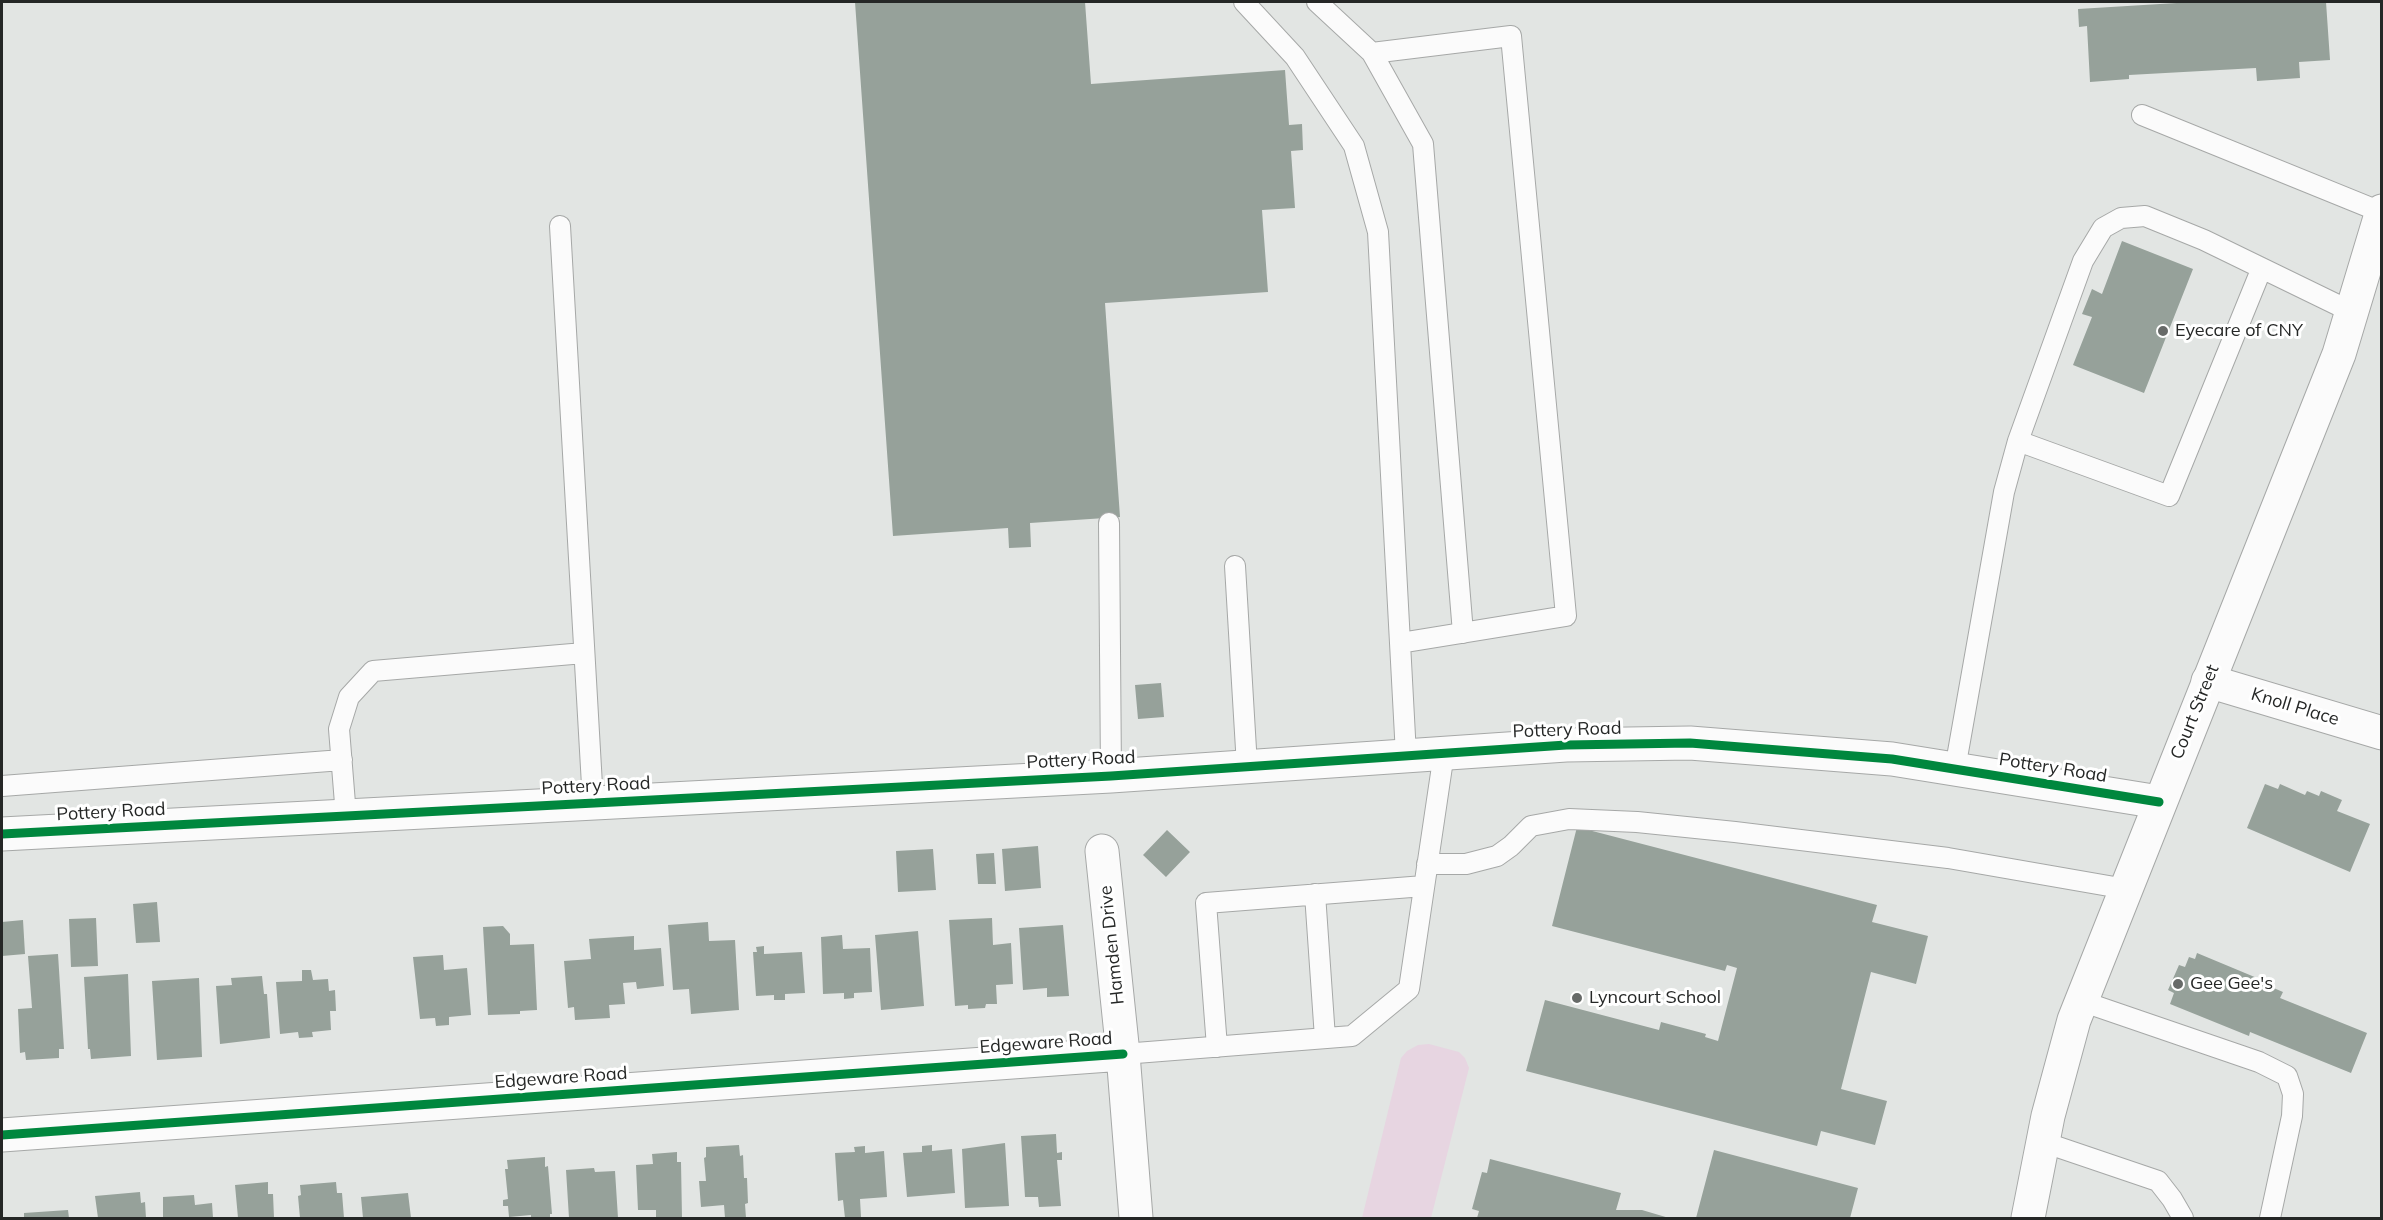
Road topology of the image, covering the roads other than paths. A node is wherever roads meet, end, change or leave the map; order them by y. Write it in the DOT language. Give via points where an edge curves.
graph roads {
  1 [pos="1244,2"];
  2 [pos="1317,2"];
  3 [pos="1372,53"];
  4 [pos="2142,115"];
  5 [pos="2381,212"];
  6 [pos="560,226"];
  7 [pos="2261,270"];
  8 [pos="2352,312"];
  9 [pos="2018,441"];
  10 [pos="1108,523"];
  11 [pos="1235,566"];
  12 [pos="1463,633"];
  13 [pos="1400,643"];
  14 [pos="584,653"];
  15 [pos="2208,681"];
  16 [pos="2382,733"];
  17 [pos="1444,753"];
  18 [pos="1406,755"];
  19 [pos="342,760"];
  20 [pos="1247,766"];
  21 [pos="1955,769"];
  22 [pos="1110,776"];
  23 [pos="2,786"];
  24 [pos="2159,802"];
  25 [pos="593,803"];
  26 [pos="346,816"];
  27 [pos="2,834"];
  28 [pos="1102,851"];
  29 [pos="1427,864"];
  30 [pos="1424,886"];
  31 [pos="2126,889"];
  32 [pos="1315,894"];
  33 [pos="2081,1001"];
  34 [pos="1325,1038"];
  35 [pos="1217,1047"];
  36 [pos="1123,1054"];
  37 [pos="2,1135"];
  38 [pos="2043,1142"];
  39 [pos="1136,1218"];
  40 [pos="2028,1218"];
  41 [pos="2183,1218"];
  42 [pos="2270,1218"];
  1 -- 13 [label="lane" via="1295,57 1354,146 1378,232"];
  2 -- 3 [label="lane"];
  3 -- 12 [label="lane" via="1423,144"];
  3 -- 12 [label="lane" via="1512,36 1566,616"];
  4 -- 5 [label="lane"];
  5 -- 8 [label="street, Court Street"];
  6 -- 14 [label="lane"];
  7 -- 8 [label="lane"];
  7 -- 9 [label="lane" via="2204,240 2145,216 2121,218 2103,228 2083,261"];
  7 -- 9 [label="lane" via="2169,496"];
  8 -- 15 [label="street, Court Street" via="2339,354"];
  9 -- 21 [label="lane" via="2004,492"];
  10 -- 22 [label="lane"];
  11 -- 20 [label="lane"];
  12 -- 13 [label="lane"];
  13 -- 18 [label="lane"];
  14 -- 19 [label="lane" via="373,670 349,697 339,729"];
  14 -- 25 [label="lane"];
  15 -- 16 [label="street, Knoll Place"];
  15 -- 24 [label="street, Court Street"];
  17 -- 18 [label="street, Pottery Road"];
  17 -- 21 [label="street, Pottery Road" via="1566,745 1690,743 1892,759"];
  17 -- 29 [label="lane"];
  18 -- 20 [label="street, Pottery Road"];
  19 -- 23 [label="lane"];
  19 -- 26 [label="lane"];
  20 -- 22 [label="street, Pottery Road"];
  21 -- 24 [label="street, Pottery Road"];
  22 -- 25 [label="street, Pottery Road"];
  24 -- 31 [label="street, Court Street"];
  25 -- 26 [label="street, Pottery Road"];
  26 -- 27 [label="street, Pottery Road"];
  28 -- 36 [label="street, Hamden Drive"];
  29 -- 30 [label="lane"];
  29 -- 31 [label="lane" via="1466,864 1497,856 1531,825 1569,819 1637,822 1948,858"];
  30 -- 32 [label="lane"];
  30 -- 34 [label="lane" via="1409,989 1352,1036"];
  31 -- 33 [label="street, Court Street"];
  32 -- 34 [label="lane"];
  32 -- 35 [label="lane" via="1206,903"];
  33 -- 38 [label="street, Court Street"];
  33 -- 42 [label="lane" via="2259,1062 2287,1076 2293,1094 2292,1116"];
  34 -- 35 [label="lane"];
  35 -- 36 [label="lane"];
  36 -- 37 [label="street, Edgeware Road"];
  36 -- 39 [label="street, Hamden Drive"];
  38 -- 40 [label="street, Court Street"];
  38 -- 41 [label="lane" via="2158,1181"];
}
